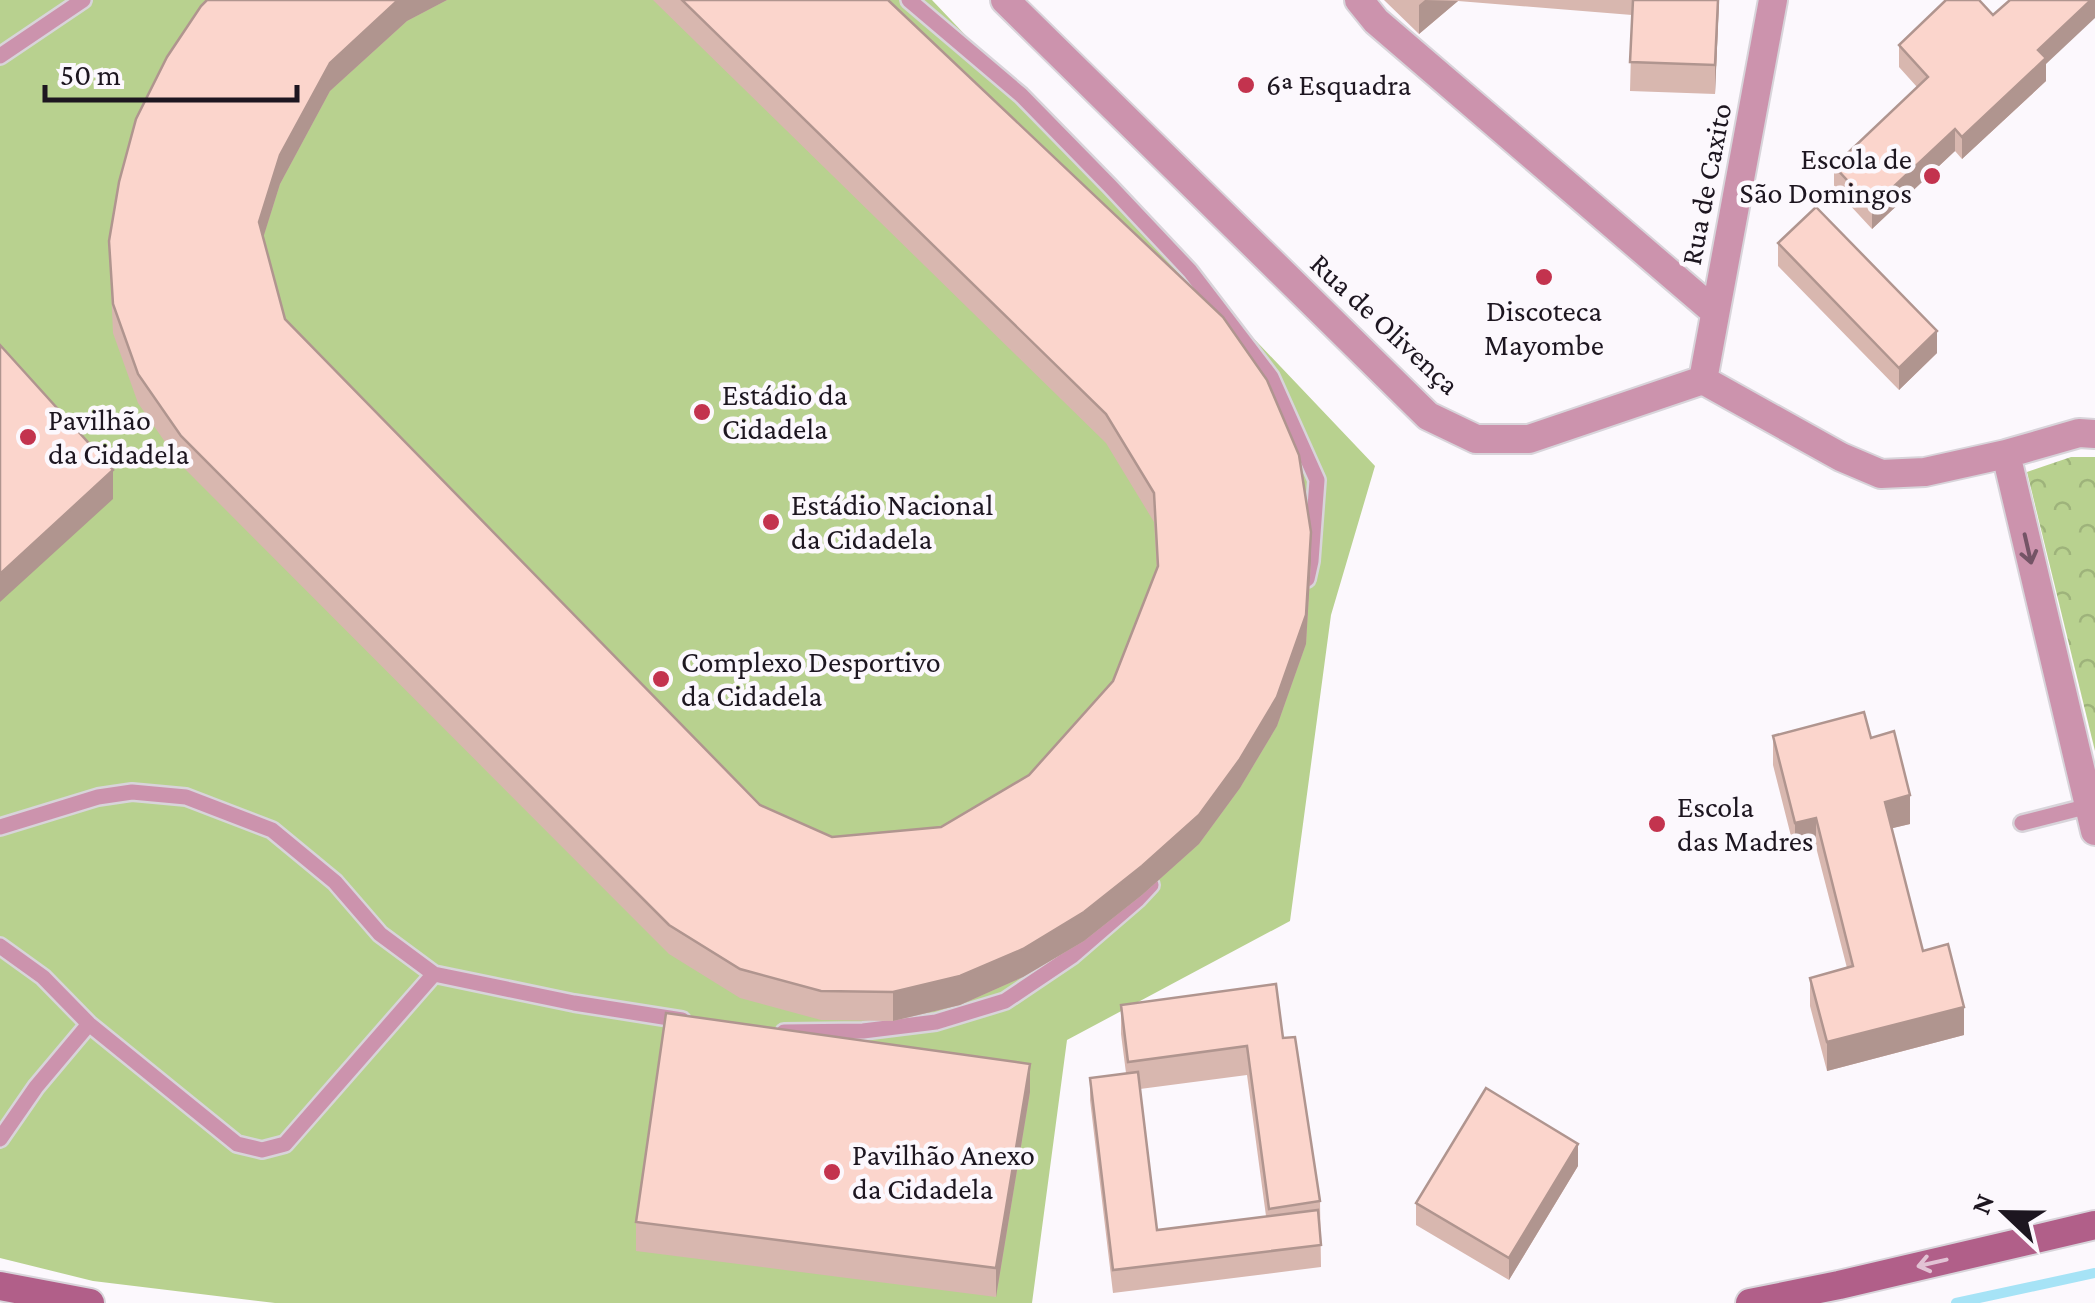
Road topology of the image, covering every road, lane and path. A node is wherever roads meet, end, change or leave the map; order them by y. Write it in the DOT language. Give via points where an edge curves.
graph roads {
  1 [pos="83,0"];
  2 [pos="909,0"];
  3 [pos="1006,0"];
  4 [pos="1359,0"];
  5 [pos="1773,0"];
  6 [pos="0,56"];
  7 [pos="1715,312"];
  8 [pos="1703,380"];
  9 [pos="2095,434"];
  10 [pos="2006,454"];
  11 [pos="1302,594"];
  12 [pos="2092,818"];
  13 [pos="2022,823"];
  14 [pos="0,826"];
  15 [pos="1162,873"];
  16 [pos="0,946"];
  17 [pos="434,974"];
  18 [pos="699,1023"];
  19 [pos="89,1024"];
  20 [pos="770,1031"];
  21 [pos="0,1139"];
  22 [pos="2095,1225"];
  23 [pos="0,1286"];
  24 [pos="90,1303"];
  25 [pos="1750,1303"];
  1 -- 6 [label="lane"];
  2 -- 11 [label="lane" via="1020,95 1190,270 1270,377 1317,480"];
  3 -- 8 [label="street, Rua de Olivença" via="1428,416 1476,439 1529,439"];
  4 -- 7 [label="street" via="1376,22"];
  5 -- 7 [label="street, Rua de Caxito"];
  7 -- 8 [label="street, Rua de Caxito"];
  8 -- 10 [label="street" via="1881,474"];
  9 -- 10 [label="street"];
  10 -- 12 [label="street, one-way"];
  12 -- 13 [label="lane"];
  14 -- 17 [label="lane" via="98,797 186,797 272,830 335,882 380,934"];
  15 -- 20 [label="lane" via="1072,956 1004,1002 936,1022 863,1031"];
  16 -- 19 [label="lane" via="43,977"];
  17 -- 18 [label="lane"];
  17 -- 19 [label="lane" via="284,1144 262,1150 238,1144"];
  19 -- 21 [label="lane"];
  22 -- 25 [label="main road, one-way"];
  23 -- 24 [label="main road"];
}
